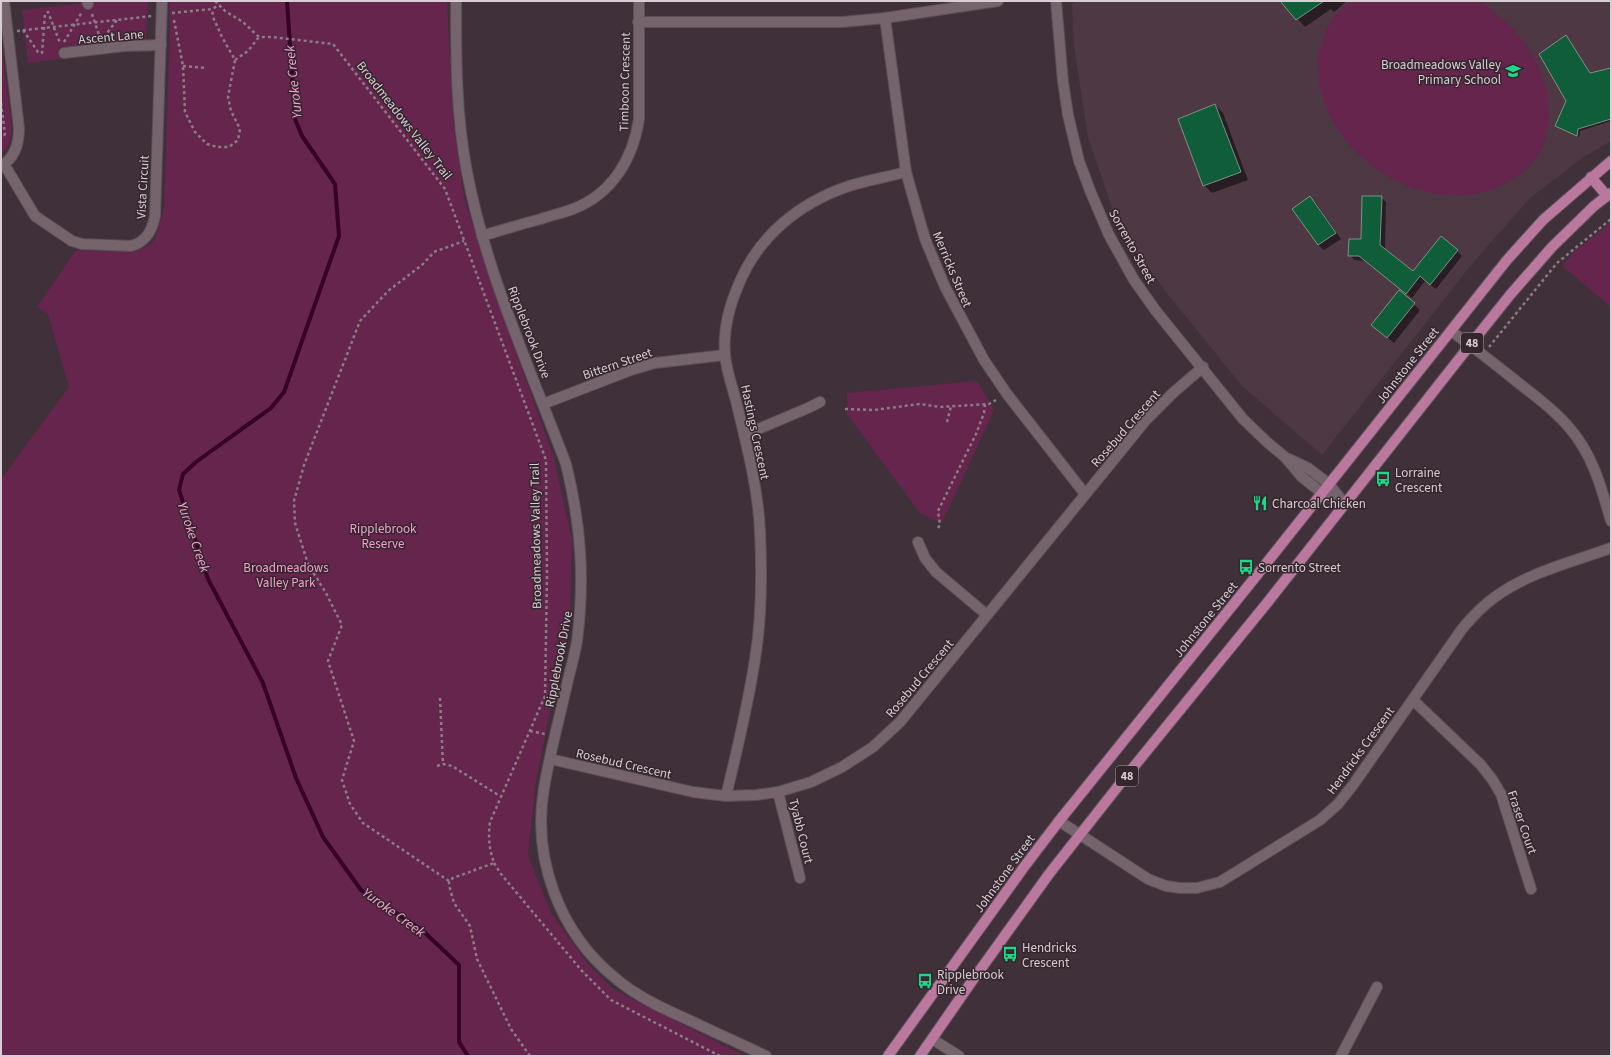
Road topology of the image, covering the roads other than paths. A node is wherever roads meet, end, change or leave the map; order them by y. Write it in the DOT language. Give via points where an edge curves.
graph roads {
  1 [pos="4,1"];
  2 [pos="162,1"];
  3 [pos="456,1"];
  4 [pos="639,1"];
  5 [pos="998,1"];
  6 [pos="1056,1"];
  7 [pos="885,18"];
  8 [pos="638,22"];
  9 [pos="161,45"];
  10 [pos="64,53"];
  11 [pos="1611,161"];
  12 [pos="2,165"];
  13 [pos="906,172"];
  14 [pos="1591,177"];
  15 [pos="1609,195"];
  16 [pos="482,236"];
  17 [pos="1451,331"];
  18 [pos="1470,345"];
  19 [pos="725,355"];
  20 [pos="1202,368"];
  21 [pos="820,402"];
  22 [pos="543,404"];
  23 [pos="744,435"];
  24 [pos="1285,457"];
  25 [pos="1329,484"];
  26 [pos="1322,493"];
  27 [pos="1085,494"];
  28 [pos="1345,505"];
  29 [pos="1611,521"];
  30 [pos="918,542"];
  31 [pos="1611,548"];
  32 [pos="987,615"];
  33 [pos="1413,700"];
  34 [pos="550,759"];
  35 [pos="778,792"];
  36 [pos="726,796"];
  37 [pos="1059,821"];
  38 [pos="1080,834"];
  39 [pos="800,878"];
  40 [pos="1531,889"];
  41 [pos="1377,987"];
  42 [pos="932,1039"];
  43 [pos="766,1056"];
  44 [pos="888,1056"];
  45 [pos="920,1056"];
  46 [pos="959,1056"];
  47 [pos="1341,1056"];
  1 -- 12 [label="street" via="19,128 18,142 13,155"];
  2 -- 9 [label="street, Vista Circuit"];
  3 -- 16 [label="street, Ripplebrook Drive" via="456,80 460,126"];
  4 -- 8 [label="street, Timboon Crescent"];
  5 -- 7 [label="street"];
  6 -- 20 [label="street, Sorrento Street" via="1068,115 1079,161 1091,193 1109,236 1134,280"];
  7 -- 8 [label="street" via="820,23"];
  7 -- 13 [label="street, Merricks Street"];
  8 -- 16 [label="street, Timboon Crescent" via="639,119 631,152 616,177 589,201 574,209"];
  9 -- 10 [label="street, Ascent Lane" via="124,46"];
  9 -- 12 [label="street, Vista Circuit" via="155,216 153,227 144,240 131,246 82,244 72,241 35,216"];
  11 -- 14 [label="main road, Johnstone Street / 48"];
  13 -- 19 [label="street, Hastings Crescent" via="850,185 830,193 806,205 770,234 742,275 732,301 726,328"];
  13 -- 27 [label="street, Merricks Street" via="925,239 944,286 970,336 1007,394"];
  14 -- 15 [label="main road"];
  14 -- 17 [label="main road, Johnstone Street / 48" via="1543,220 1507,260"];
  15 -- 18 [label="main road, 48" via="1552,247"];
  16 -- 22 [label="street, Ripplebrook Drive"];
  17 -- 18 [label="street"];
  17 -- 25 [label="main road, Johnstone Street / 48"];
  18 -- 28 [label="main road, 48"];
  18 -- 29 [label="street" via="1556,413 1572,430 1599,479"];
  19 -- 22 [label="street, Bittern Street" via="655,363"];
  19 -- 23 [label="street, Hastings Crescent"];
  20 -- 24 [label="street, Sorrento Street" via="1243,419"];
  20 -- 27 [label="street, Rosebud Crescent" via="1146,420"];
  21 -- 23 [label="street"];
  22 -- 34 [label="street, Ripplebrook Drive" via="566,464 579,528 582,566 581,608 576,643"];
  23 -- 36 [label="street, Hastings Crescent" via="760,528 760,612 756,658"];
  24 -- 25 [label="street, Sorrento Street" via="1308,468"];
  24 -- 26 [label="street, Sorrento Street" via="1302,477"];
  25 -- 26 [label="main road, Johnstone Street / 48"];
  25 -- 28 [label="street, Sorrento Street"];
  26 -- 28 [label="street, Sorrento Street"];
  26 -- 37 [label="main road, Johnstone Street / 48"];
  27 -- 32 [label="street, Rosebud Crescent"];
  28 -- 38 [label="main road, 48"];
  30 -- 32 [label="street" via="925,558 936,572"];
  31 -- 33 [label="street, Hendricks Crescent" via="1535,574 1496,596 1462,629"];
  32 -- 35 [label="street, Rosebud Crescent" via="900,722 873,748 811,782"];
  33 -- 38 [label="street, Hendricks Crescent" via="1338,804 1320,820 1220,882 1196,888 1166,886 1148,878"];
  33 -- 40 [label="street, Fraser Court" via="1480,764 1492,779 1501,794"];
  34 -- 36 [label="street, Rosebud Crescent" via="693,792"];
  34 -- 43 [label="street, Ripplebrook Drive" via="540,812 544,856 549,880 558,903 582,945 595,960 634,993"];
  35 -- 36 [label="street, Rosebud Crescent"];
  35 -- 39 [label="street, Tyabb Court"];
  37 -- 38 [label="street, Hendricks Crescent"];
  37 -- 44 [label="main road, Johnstone Street / 48"];
  38 -- 42 [label="main road, 48" via="1001,940"];
  41 -- 47 [label="street"];
  42 -- 45 [label="main road, 48"];
  42 -- 46 [label="street"];
}
